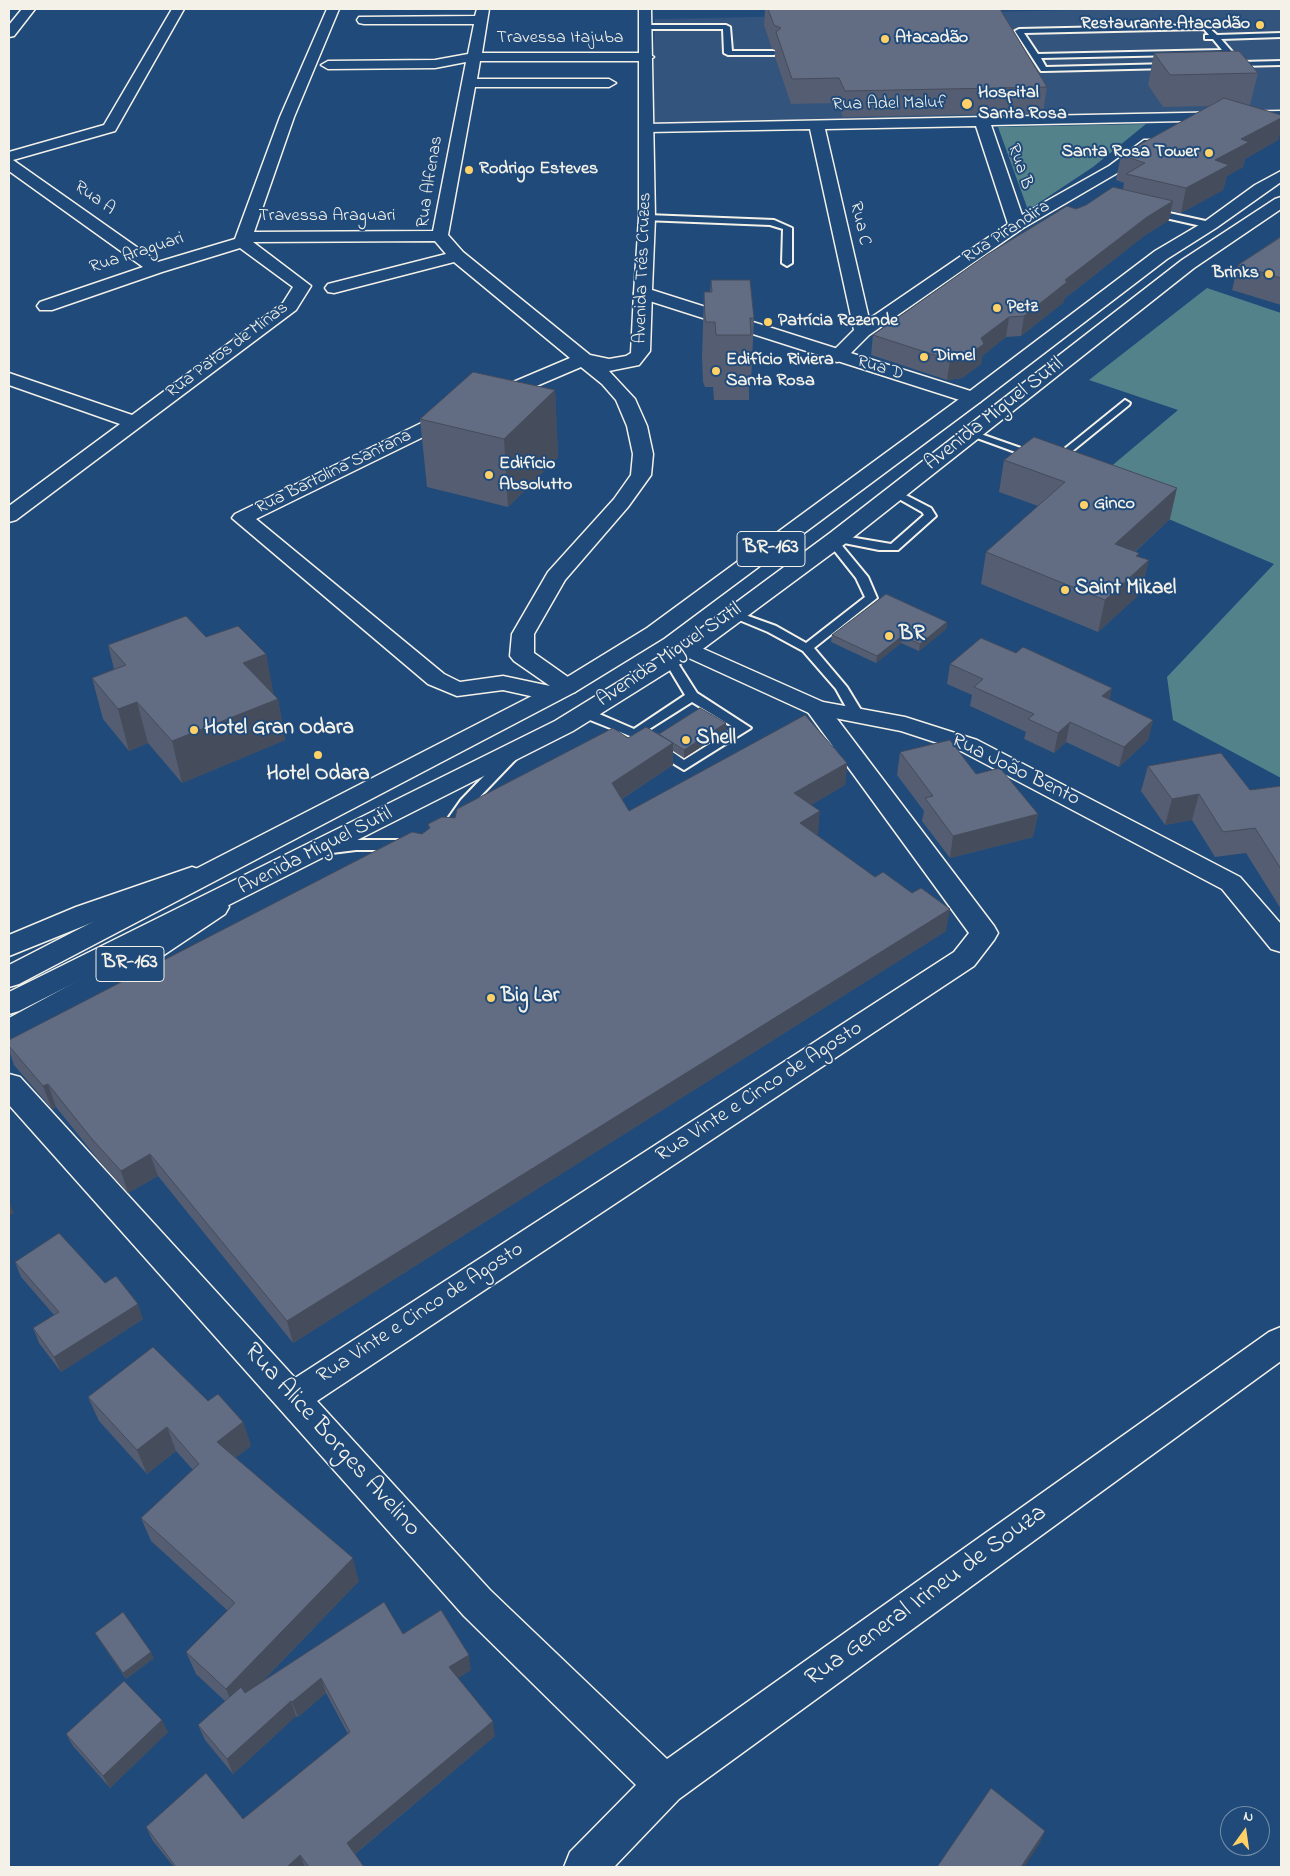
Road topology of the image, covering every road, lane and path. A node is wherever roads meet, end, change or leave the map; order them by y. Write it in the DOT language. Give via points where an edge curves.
graph roads {
  1 [pos="29,9"];
  2 [pos="178,9"];
  3 [pos="333,9"];
  4 [pos="645,9"];
  5 [pos="482,14"];
  6 [pos="364,20"];
  7 [pos="646,27"];
  8 [pos="11,28"];
  9 [pos="1281,35"];
  10 [pos="1215,36"];
  11 [pos="1195,37"];
  12 [pos="1026,41"];
  13 [pos="1036,41"];
  14 [pos="1228,52"];
  15 [pos="774,53"];
  16 [pos="1036,56"];
  17 [pos="473,57"];
  18 [pos="647,58"];
  19 [pos="1281,63"];
  20 [pos="1229,64"];
  21 [pos="1239,64"];
  22 [pos="328,65"];
  23 [pos="1181,65"];
  24 [pos="469,83"];
  25 [pos="609,84"];
  26 [pos="1281,115"];
  27 [pos="1182,118"];
  28 [pos="982,122"];
  29 [pos="817,125"];
  30 [pos="647,128"];
  31 [pos="9,158"];
  32 [pos="9,164"];
  33 [pos="1281,176"];
  34 [pos="1281,202"];
  35 [pos="1139,209"];
  36 [pos="1040,210"];
  37 [pos="1058,215"];
  38 [pos="647,218"];
  39 [pos="1018,225"];
  40 [pos="1210,225"];
  41 [pos="440,236"];
  42 [pos="244,239"];
  43 [pos="457,256"];
  44 [pos="787,263"];
  45 [pos="156,268"];
  46 [pos="334,288"];
  47 [pos="643,293"];
  48 [pos="46,306"];
  49 [pos="863,331"];
  50 [pos="837,356"];
  51 [pos="583,359"];
  52 [pos="9,379"];
  53 [pos="973,398"];
  54 [pos="1125,403"];
  55 [pos="134,422"];
  56 [pos="971,434"];
  57 [pos="896,493"];
  58 [pos="9,516"];
  59 [pos="836,540"];
  60 [pos="733,615"];
  61 [pos="807,648"];
  62 [pos="679,654"];
  63 [pos="522,656"];
  64 [pos="503,683"];
  65 [pos="560,691"];
  66 [pos="692,696"];
  67 [pos="817,708"];
  68 [pos="585,713"];
  69 [pos="858,715"];
  70 [pos="635,734"];
  71 [pos="519,749"];
  72 [pos="451,836"];
  73 [pos="417,848"];
  74 [pos="318,850"];
  75 [pos="224,865"];
  76 [pos="245,886"];
  77 [pos="1281,942"];
  78 [pos="9,946"];
  79 [pos="9,977"];
  80 [pos="9,1004"];
  81 [pos="9,1031"];
  82 [pos="9,1084"];
  83 [pos="1281,1342"];
  84 [pos="293,1398"];
  85 [pos="665,1786"];
  86 [pos="585,1867"];
  1 -- 8 [label="main road"];
  2 -- 31 [label="main road" via="110,128"];
  3 -- 42 [label="main road" via="287,117"];
  4 -- 7 [label="main road, Avenida Três Cruzes"];
  5 -- 6 [label="main road"];
  5 -- 17 [label="main road, Rua Alfenas"];
  7 -- 15 [label="lane" via="726,27 728,52"];
  7 -- 18 [label="main road, Avenida Três Cruzes"];
  9 -- 10 [label="lane"];
  10 -- 11 [label="lane"];
  10 -- 12 [label="lane" via="1206,26 1019,31"];
  10 -- 14 [label="lane"];
  12 -- 13 [label="lane"];
  12 -- 16 [label="lane"];
  14 -- 16 [label="lane"];
  14 -- 21 [label="lane"];
  16 -- 23 [label="lane" via="1044,69"];
  17 -- 18 [label="main road, Travessa Itajuba"];
  17 -- 22 [label="main road, Travessa Itajuba" via="435,64"];
  17 -- 24 [label="main road, Rua Alfenas"];
  18 -- 30 [label="main road, Avenida Três Cruzes"];
  19 -- 21 [label="lane"];
  20 -- 21 [label="lane"];
  24 -- 25 [label="main road"];
  24 -- 41 [label="main road, Rua Alfenas"];
  26 -- 27 [label="main road, Rua Adel Maluf" via="1259,120"];
  27 -- 28 [label="main road, Rua Adel Maluf"];
  27 -- 36 [label="main road, Rua Pirandira" via="1114,168"];
  28 -- 29 [label="main road, Rua Adel Maluf"];
  28 -- 39 [label="main road, Rua B"];
  29 -- 30 [label="main road, Rua Adel Maluf"];
  29 -- 49 [label="main road, Rua C"];
  30 -- 38 [label="main road, Avenida Três Cruzes"];
  32 -- 45 [label="main road, Rua A"];
  33 -- 40 [label="main road, Avenida Miguel Sutil / BR-163"];
  34 -- 56 [label="main road, Avenida Miguel Sutil / BR-163" via="1188,264"];
  35 -- 40 [label="lane"];
  36 -- 37 [label="lane"];
  36 -- 39 [label="main road, Rua Pirandira"];
  38 -- 44 [label="lane" via="771,222 788,228"];
  38 -- 47 [label="main road, Avenida Três Cruzes"];
  39 -- 49 [label="main road, Rua Pirandira"];
  40 -- 53 [label="main road, Avenida Miguel Sutil / BR-163" via="1161,255"];
  41 -- 42 [label="main road, Travessa Araguari"];
  41 -- 43 [label="main road, Rua Alfenas"];
  42 -- 45 [label="main road, Rua Araguari"];
  42 -- 55 [label="main road, Rua Patos de Minas" via="302,286 290,306"];
  43 -- 46 [label="main road"];
  43 -- 51 [label="main road, Rua Alfenas"];
  45 -- 48 [label="main road, Rua Araguari"];
  47 -- 50 [label="main road, Rua D"];
  47 -- 51 [label="main road, Avenida Três Cruzes" via="641,351 638,356 632,361 609,365"];
  49 -- 50 [label="main road, Rua Pirandira"];
  50 -- 53 [label="main road, Rua D"];
  51 -- 63 [label="main road" via="610,380 625,399 637,426 644,454 640,475 621,503 556,577 523,634"];
  51 -- 64 [label="main road, Rua Bartolina Santana" via="454,415 242,518 436,679 457,689"];
  52 -- 55 [label="main road"];
  53 -- 65 [label="main road, Avenida Miguel Sutil / BR-163" via="655,633"];
  54 -- 56 [label="lane" via="1054,463"];
  55 -- 58 [label="main road, Rua Patos de Minas"];
  56 -- 57 [label="main road, Avenida Miguel Sutil / BR-163"];
  57 -- 59 [label="main road, Avenida Miguel Sutil / BR-163"];
  57 -- 59 [label="lane" via="927,510 930,516 894,548"];
  59 -- 60 [label="main road, Avenida Miguel Sutil / BR-163"];
  59 -- 61 [label="lane" via="862,577 870,598"];
  60 -- 61 [label="lane" via="772,629"];
  60 -- 62 [label="main road, Avenida Miguel Sutil / BR-163"];
  61 -- 69 [label="lane" via="841,686"];
  62 -- 66 [label="lane"];
  62 -- 67 [label="main road, Rua João Bento"];
  62 -- 68 [label="main road, Avenida Miguel Sutil / BR-163"];
  63 -- 64 [label="main road"];
  63 -- 65 [label="main road"];
  64 -- 65 [label="main road, Rua Bartolina Santana"];
  65 -- 75 [label="main road, Avenida Miguel Sutil / BR-163"];
  66 -- 70 [label="lane"];
  66 -- 70 [label="lane" via="744,728 684,766"];
  67 -- 69 [label="main road, Rua João Bento"];
  67 -- 84 [label="main road, Rua Vinte e Cinco de Agosto" via="984,933 964,959"];
  68 -- 70 [label="lane"];
  68 -- 71 [label="main road, Avenida Miguel Sutil / BR-163"];
  69 -- 77 [label="main road, Rua João Bento" via="905,724 968,745 1144,835 1231,883"];
  71 -- 72 [label="lane" via="466,803 453,821"];
  71 -- 74 [label="main road, Avenida Miguel Sutil / BR-163"];
  73 -- 74 [label="lane" via="404,844"];
  74 -- 76 [label="main road, Avenida Miguel Sutil / BR-163"];
  75 -- 78 [label="main road, Avenida Miguel Sutil / BR-163" via="86,914"];
  75 -- 79 [label="main road, BR-163"];
  76 -- 80 [label="main road, BR-163"];
  76 -- 81 [label="main road, Avenida Miguel Sutil / BR-163" via="124,968"];
  82 -- 84 [label="main road, Rua Alice Borges Avelino"];
  83 -- 85 [label="main road, Rua General Irineu de Souza"];
  84 -- 85 [label="main road, Rua Alice Borges Avelino" via="477,1603"];
  85 -- 86 [label="main road, Rua General Irineu de Souza"];
}
